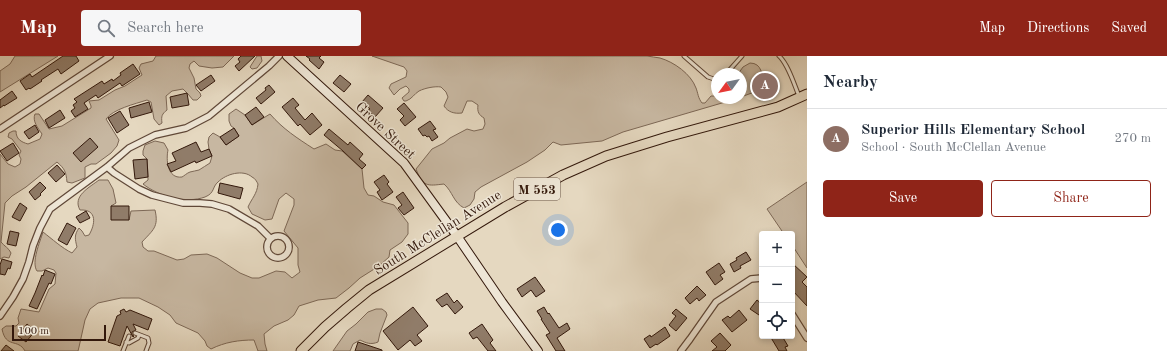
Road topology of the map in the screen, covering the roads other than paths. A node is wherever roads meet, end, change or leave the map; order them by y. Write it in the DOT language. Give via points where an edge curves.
graph roads {
  1 [pos="110,56"];
  2 [pos="279,56"];
  3 [pos="287,56"];
  4 [pos="684,56"];
  5 [pos="742,56"];
  6 [pos="779,56"];
  7 [pos="731,68"];
  8 [pos="711,78"];
  9 [pos="803,96"];
  10 [pos="0,129"];
  11 [pos="107,167"];
  12 [pos="457,236"];
  13 [pos="270,238"];
  14 [pos="759,278"];
  15 [pos="0,316"];
  16 [pos="795,319"];
  17 [pos="134,333"];
  18 [pos="139,334"];
  19 [pos="129,336"];
  20 [pos="807,338"];
  21 [pos="126,342"];
  22 [pos="123,351"];
  23 [pos="146,351"];
  24 [pos="301,351"];
  25 [pos="538,351"];
  26 [pos="681,351"];
  1 -- 10 [label="street"];
  2 -- 11 [label="street" via="209,116 186,128 155,135 130,148"];
  3 -- 12 [label="main road, Grove Street" via="404,163"];
  4 -- 8 [label="lane"];
  5 -- 7 [label="lane"];
  6 -- 9 [label="lane"];
  9 -- 12 [label="main road, South McClellan Avenue / M 553" via="778,107 606,156 531,192"];
  11 -- 13 [label="street" via="152,195 183,203 212,204 229,210 258,226"];
  11 -- 15 [label="street" via="50,209 33,246 23,279"];
  12 -- 24 [label="main road, South McClellan Avenue / M 553" via="369,290"];
  12 -- 25 [label="main road, Grove Street"];
  13 -- 13 [label="street" via="267,246 270,255 278,258 286,255 290,248 287,239 279,235"];
  14 -- 26 [label="street" via="751,279 716,302"];
  16 -- 20 [label="street"];
  17 -- 18 [label="lane"];
  18 -- 21 [label="lane" via="138,338"];
  18 -- 23 [label="lane" via="149,340"];
  19 -- 21 [label="lane"];
  21 -- 22 [label="lane"];
}
